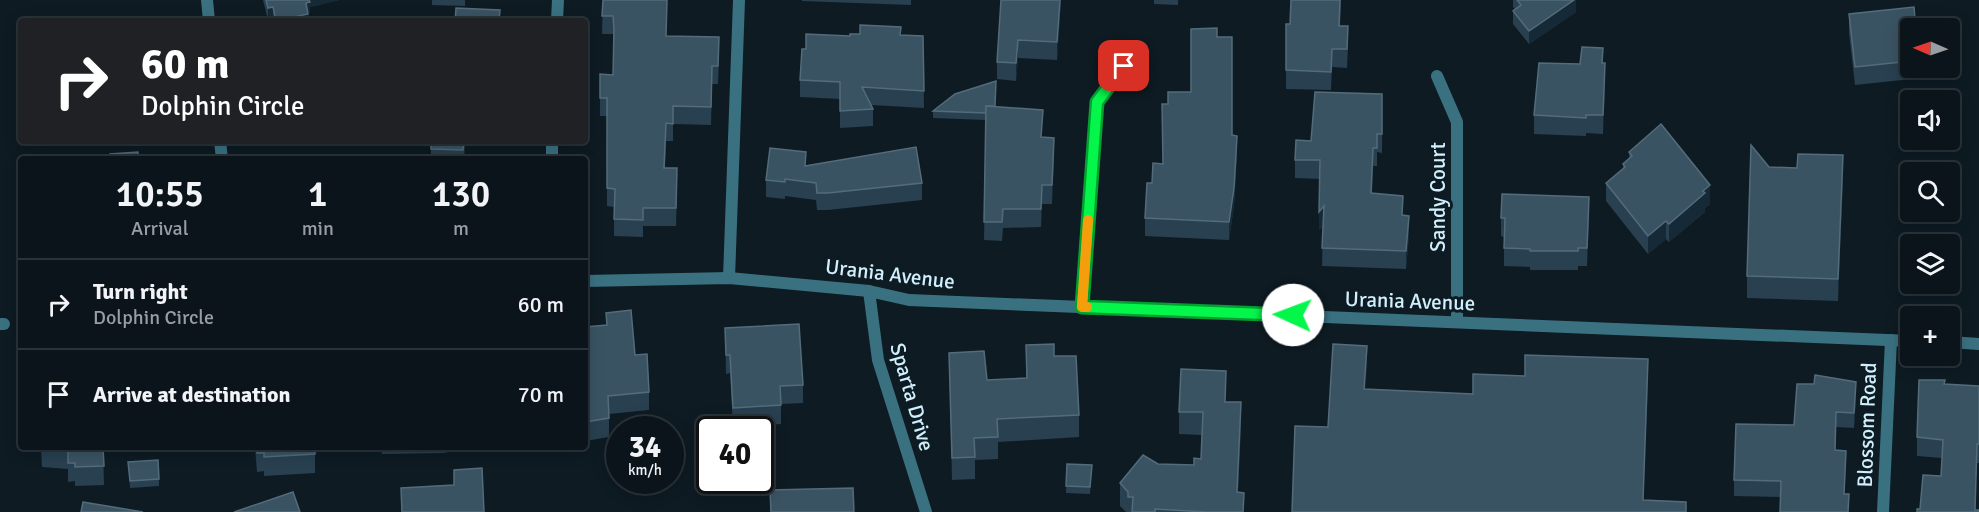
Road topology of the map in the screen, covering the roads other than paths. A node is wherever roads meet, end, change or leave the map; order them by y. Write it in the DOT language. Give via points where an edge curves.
graph roads {
  1 [pos="207,0"];
  2 [pos="558,0"];
  3 [pos="740,0"];
  4 [pos="209,18"];
  5 [pos="557,18"];
  6 [pos="1124,66"];
  7 [pos="1437,76"];
  8 [pos="729,278"];
  9 [pos="588,281"];
  10 [pos="869,291"];
  11 [pos="1082,307"];
  12 [pos="1457,322"];
  13 [pos="1891,340"];
  14 [pos="1900,340"];
  15 [pos="1960,343"];
  16 [pos="1979,344"];
  17 [pos="926,512"];
  18 [pos="1883,512"];
  1 -- 4 [label="street"];
  2 -- 5 [label="street"];
  3 -- 8 [label="street"];
  6 -- 11 [label="street" via="1097,102"];
  7 -- 12 [label="street, Sandy Court" via="1457,122"];
  8 -- 9 [label="street, Urania Avenue"];
  8 -- 10 [label="street, Urania Avenue"];
  10 -- 11 [label="street, Urania Avenue" via="909,300"];
  10 -- 17 [label="street, Sparta Drive" via="878,360"];
  11 -- 12 [label="street, Urania Avenue"];
  12 -- 13 [label="street, Urania Avenue"];
  13 -- 14 [label="street, Urania Avenue"];
  13 -- 18 [label="street, Blossom Road"];
  15 -- 16 [label="street"];
}
